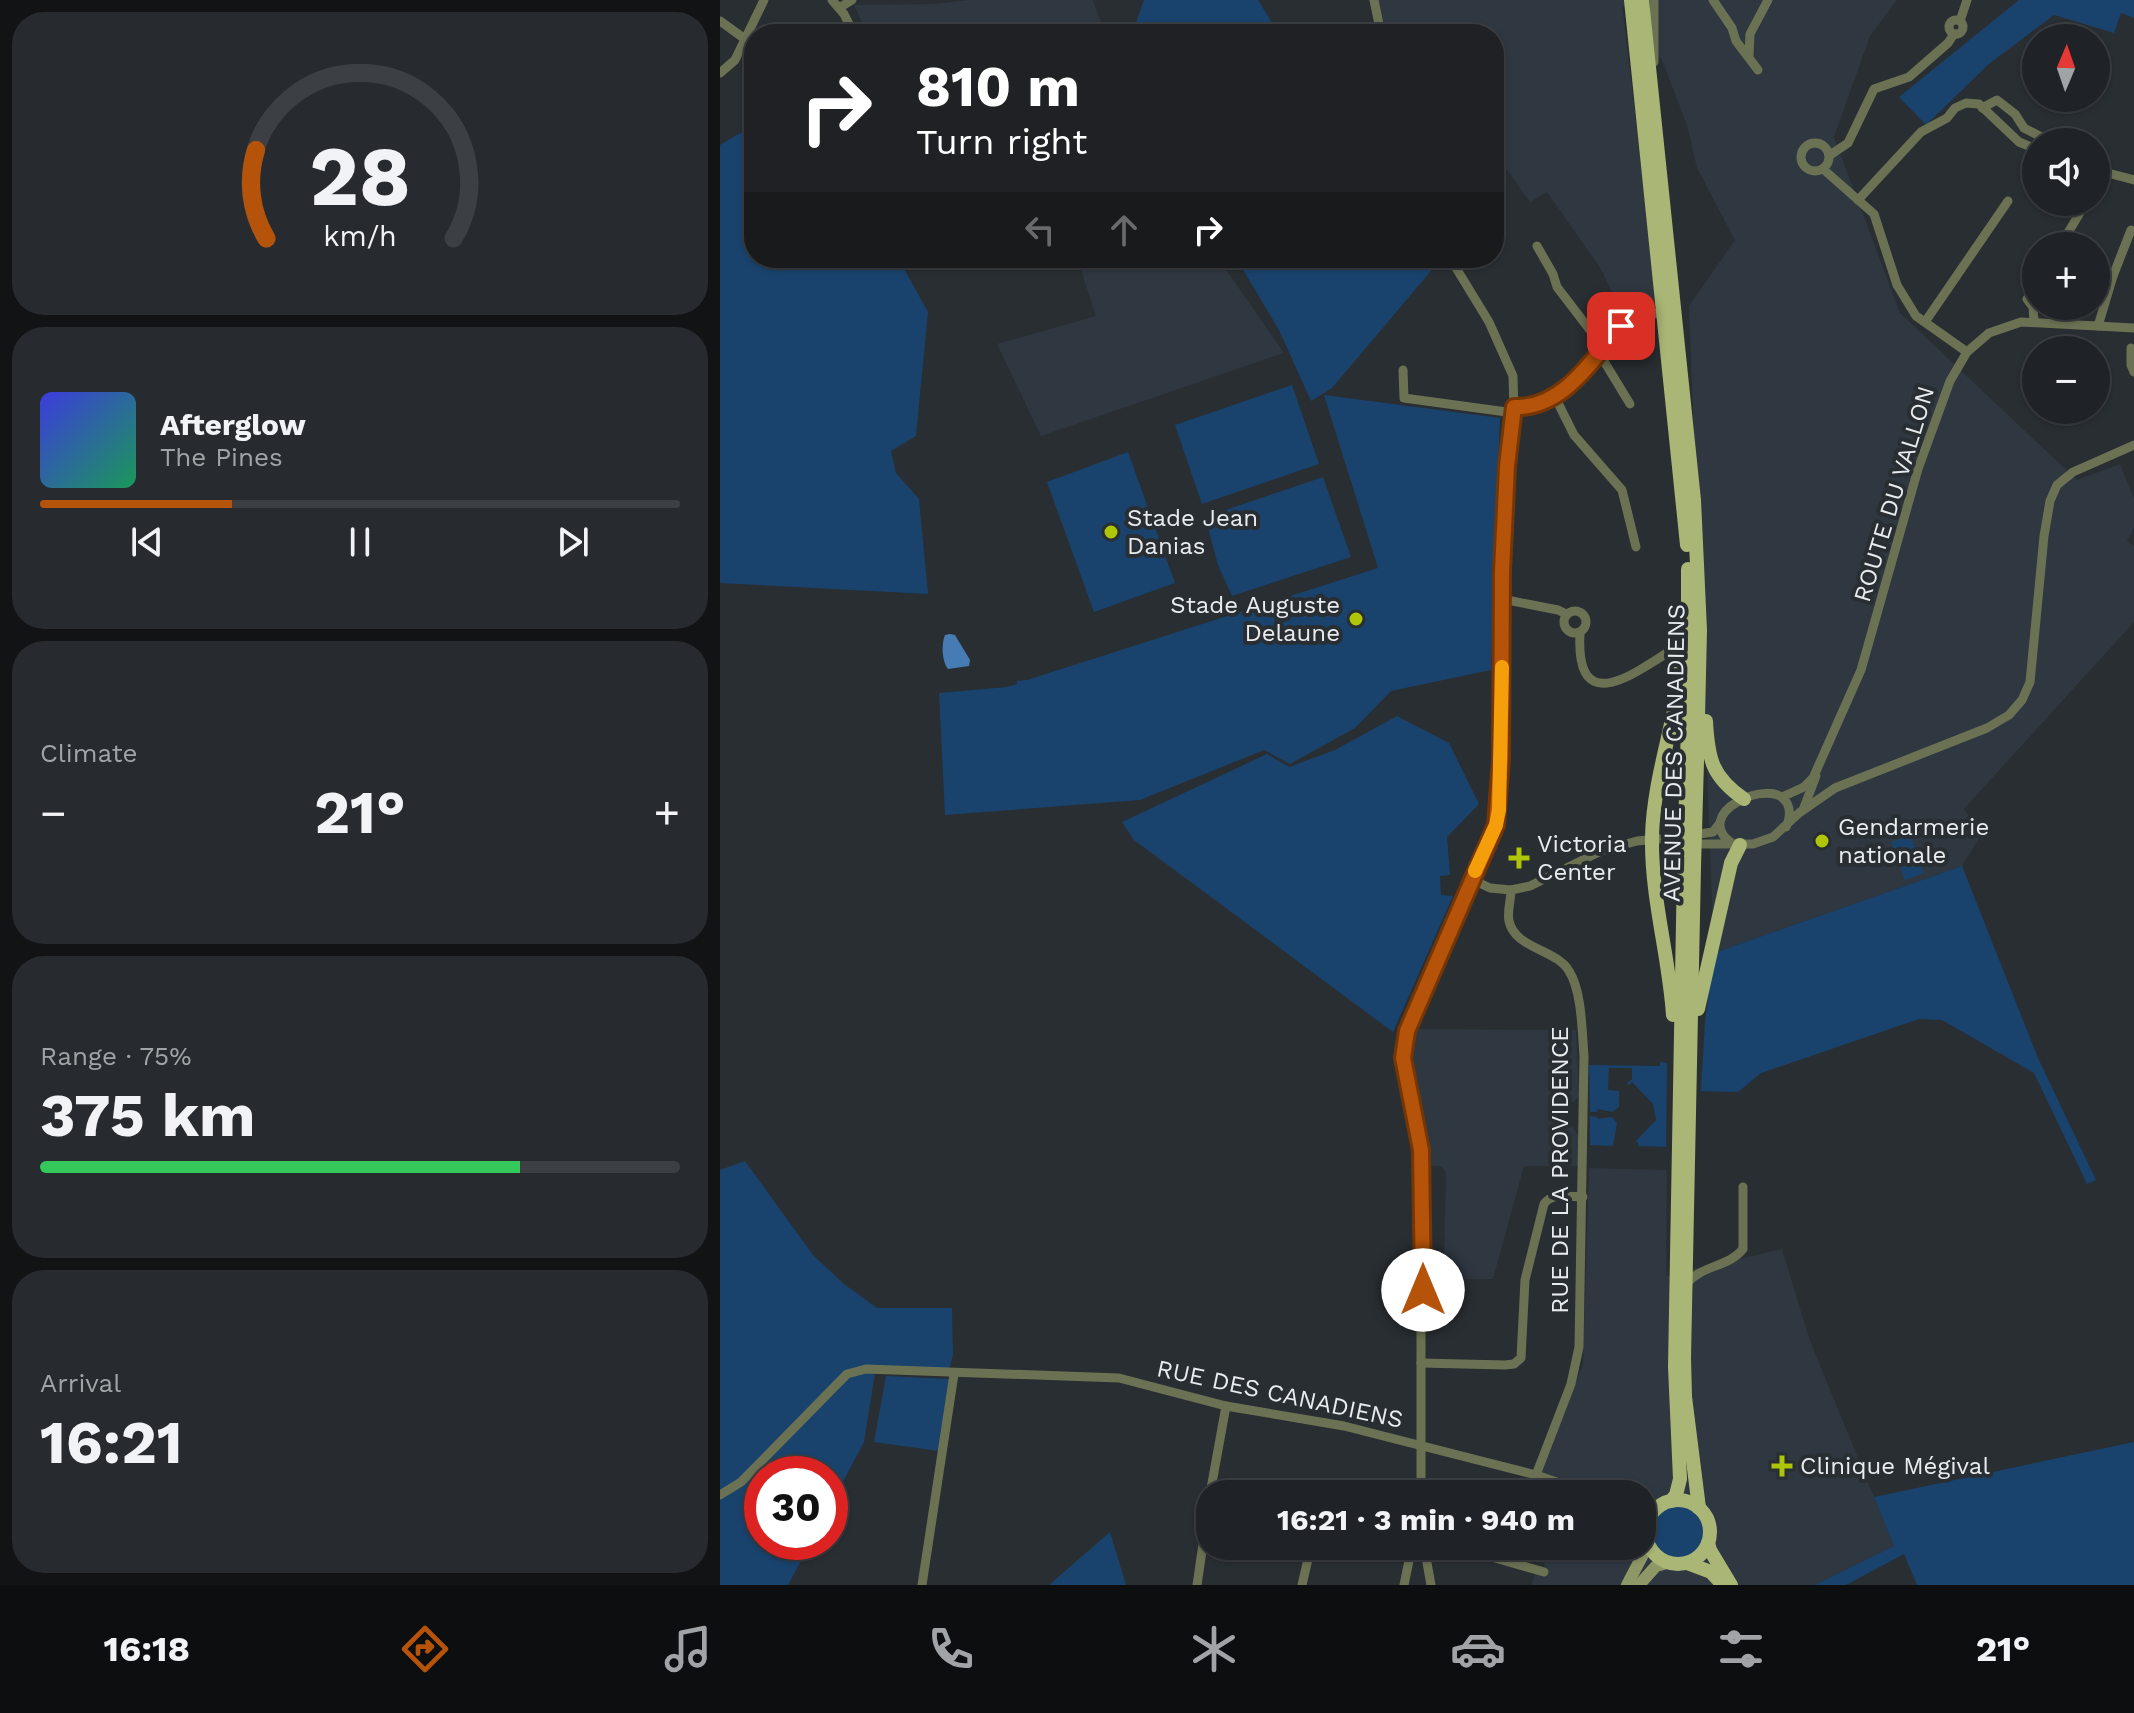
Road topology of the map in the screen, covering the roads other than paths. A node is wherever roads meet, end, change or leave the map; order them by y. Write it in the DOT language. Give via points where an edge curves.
graph roads {
  1 [pos="764,0"];
  2 [pos="852,0"];
  3 [pos="1374,0"];
  4 [pos="1631,0"];
  5 [pos="1642,0"];
  6 [pos="1654,0"];
  7 [pos="1713,0"];
  8 [pos="1768,0"];
  9 [pos="1967,0"];
  10 [pos="836,4"];
  11 [pos="720,21"];
  12 [pos="752,24"];
  13 [pos="848,24"];
  14 [pos="1379,24"];
  15 [pos="1732,28"];
  16 [pos="1750,34"];
  17 [pos="744,38"];
  18 [pos="744,41"];
  19 [pos="1749,56"];
  20 [pos="1758,70"];
  21 [pos="720,73"];
  22 [pos="1982,108"];
  23 [pos="1654,117"];
  24 [pos="2024,128"];
  25 [pos="2022,143"];
  26 [pos="1830,155"];
  27 [pos="1823,169"];
  28 [pos="2110,174"];
  29 [pos="2134,180"];
  30 [pos="1858,200"];
  31 [pos="2008,201"];
  32 [pos="2131,230"];
  33 [pos="1537,246"];
  34 [pos="1456,268"];
  35 [pos="1664,312"];
  36 [pos="2034,321"];
  37 [pos="1925,322"];
  38 [pos="2098,326"];
  39 [pos="2134,328"];
  40 [pos="2131,348"];
  41 [pos="1601,350"];
  42 [pos="1967,352"];
  43 [pos="1403,370"];
  44 [pos="2134,372"];
  45 [pos="1555,397"];
  46 [pos="1630,404"];
  47 [pos="1514,410"];
  48 [pos="2134,445"];
  49 [pos="1687,539"];
  50 [pos="1636,547"];
  51 [pos="1502,599"];
  52 [pos="1566,614"];
  53 [pos="1700,630"];
  54 [pos="1572,634"];
  55 [pos="1679,643"];
  56 [pos="1809,787"];
  57 [pos="1835,788"];
  58 [pos="1782,797"];
  59 [pos="1744,799"];
  60 [pos="1803,810"];
  61 [pos="1720,823"];
  62 [pos="1786,827"];
  63 [pos="1652,839"];
  64 [pos="1672,839"];
  65 [pos="1737,844"];
  66 [pos="1689,867"];
  67 [pos="1471,879"];
  68 [pos="1511,890"];
  69 [pos="1692,1015"];
  70 [pos="1680,1038"];
  71 [pos="1743,1187"];
  72 [pos="1583,1197"];
  73 [pos="1687,1257"];
  74 [pos="1707,1269"];
  75 [pos="1686,1283"];
  76 [pos="1421,1363"];
  77 [pos="954,1374"];
  78 [pos="1226,1406"];
  79 [pos="1422,1447"];
  80 [pos="1536,1475"];
  81 [pos="1213,1480"];
  82 [pos="1421,1480"];
  83 [pos="1551,1480"];
  84 [pos="720,1495"];
  85 [pos="1671,1501"];
  86 [pos="1699,1508"];
  87 [pos="1656,1511"];
  88 [pos="1708,1543"];
  89 [pos="1656,1554"];
  90 [pos="1201,1560"];
  91 [pos="1308,1560"];
  92 [pos="1409,1560"];
  93 [pos="1427,1560"];
  94 [pos="1502,1560"];
  95 [pos="1640,1560"];
  96 [pos="1667,1563"];
  97 [pos="1687,1563"];
  98 [pos="1544,1572"];
  99 [pos="922,1585"];
  100 [pos="1197,1585"];
  101 [pos="1302,1585"];
  102 [pos="1404,1585"];
  103 [pos="1431,1585"];
  104 [pos="1627,1585"];
  105 [pos="1639,1585"];
  106 [pos="1723,1585"];
  107 [pos="1731,1585"];
  1 -- 12 [label="street"];
  2 -- 10 [label="street"];
  3 -- 14 [label="street"];
  4 -- 35 [label="main road, AVENUE DES CANADIENS"];
  5 -- 23 [label="main road, AVENUE DES CANADIENS"];
  6 -- 23 [label="street"];
  7 -- 15 [label="street"];
  8 -- 16 [label="street"];
  9 -- 26 [label="street" via="1960,21 1963,30 1909,77 1874,89 1848,143"];
  10 -- 13 [label="street"];
  11 -- 17 [label="street"];
  15 -- 16 [label="street"];
  15 -- 19 [label="street"];
  16 -- 19 [label="street"];
  18 -- 21 [label="street" via="735,60"];
  19 -- 20 [label="street"];
  22 -- 24 [label="street" via="1997,100"];
  22 -- 25 [label="street"];
  22 -- 30 [label="street" via="1966,103 1921,132"];
  23 -- 53 [label="main road, AVENUE DES CANADIENS" via="1694,500"];
  26 -- 27 [label="street"];
  26 -- 27 [label="street" via="1816,142 1802,151 1804,166"];
  27 -- 30 [label="street"];
  28 -- 29 [label="street"];
  30 -- 37 [label="street" via="1874,214 1904,299"];
  31 -- 37 [label="street"];
  32 -- 38 [label="street"];
  33 -- 41 [label="street" via="1557,287"];
  34 -- 47 [label="street" via="1505,354 1513,376"];
  35 -- 41 [label="street" via="1621,326"];
  35 -- 49 [label="main road, AVENUE DES CANADIENS"];
  36 -- 38 [label="street, ROUTE DU VALLON"];
  36 -- 42 [label="street, ROUTE DU VALLON" via="1989,333"];
  37 -- 42 [label="street"];
  38 -- 39 [label="street, ROUTE DU VALLON"];
  40 -- 44 [label="street"];
  41 -- 45 [label="street"];
  41 -- 46 [label="street"];
  42 -- 56 [label="street, ROUTE DU VALLON" via="1950,381 1918,469 1861,670"];
  43 -- 47 [label="street" via="1404,398"];
  45 -- 47 [label="street"];
  45 -- 50 [label="street" via="1574,435 1622,490"];
  47 -- 51 [label="street"];
  48 -- 57 [label="street" via="2073,472 2053,493 2030,682 2015,708 1987,728"];
  49 -- 55 [label="main road" via="1681,550"];
  49 -- 66 [label="main road, AVENUE DES CANADIENS, bridge"];
  51 -- 52 [label="street"];
  51 -- 67 [label="street" via="1499,810"];
  52 -- 54 [label="street" via="1563,621"];
  52 -- 54 [label="street" via="1573,610 1585,616 1587,624"];
  53 -- 59 [label="main road" via="1710,756 1722,783"];
  53 -- 66 [label="main road, AVENUE DES CANADIENS, bridge"];
  54 -- 55 [label="street" via="1583,670 1598,684 1608,685"];
  55 -- 63 [label="main road" via="1679,686"];
  56 -- 57 [label="street"];
  56 -- 58 [label="street"];
  56 -- 60 [label="street, ROUTE DU VALLON"];
  57 -- 60 [label="street"];
  58 -- 59 [label="street"];
  58 -- 62 [label="street" via="1790,812"];
  59 -- 61 [label="street" via="1728,808"];
  60 -- 62 [label="street"];
  61 -- 64 [label="street" via="1713,832"];
  61 -- 65 [label="street" via="1724,835"];
  62 -- 65 [label="street" via="1763,841"];
  63 -- 64 [label="street"];
  63 -- 68 [label="street" via="1605,850"];
  63 -- 70 [label="main road" via="1673,1020"];
  64 -- 65 [label="street" via="1680,844"];
  65 -- 69 [label="main road" via="1698,1008"];
  66 -- 69 [label="main road, AVENUE DES CANADIENS"];
  66 -- 70 [label="main road, AVENUE DES CANADIENS"];
  67 -- 68 [label="street"];
  67 -- 76 [label="street" via="1403,1050 1421,1150"];
  68 -- 72 [label="street, RUE DE LA PROVIDENCE" via="1514,933 1563,962 1574,983 1584,1056"];
  69 -- 73 [label="main road, AVENUE DES CANADIENS"];
  70 -- 85 [label="main road, AVENUE DES CANADIENS" via="1675,1367 1680,1479"];
  71 -- 74 [label="street" via="1743,1249"];
  72 -- 76 [label="street" via="1555,1196 1544,1204 1525,1280 1521,1358 1505,1365"];
  72 -- 80 [label="street, RUE DE LA PROVIDENCE" via="1579,1347 1571,1384"];
  73 -- 74 [label="street"];
  73 -- 75 [label="main road, AVENUE DES CANADIENS"];
  74 -- 75 [label="street"];
  75 -- 86 [label="main road, AVENUE DES CANADIENS" via="1685,1397"];
  76 -- 79 [label="street"];
  77 -- 78 [label="street, RUE DES CANADIENS" via="1119,1378"];
  77 -- 84 [label="street, RUE DES CANADIENS" via="866,1369 847,1374 741,1482"];
  77 -- 99 [label="street"];
  78 -- 79 [label="street, RUE DES CANADIENS" via="1344,1426"];
  78 -- 81 [label="street"];
  79 -- 80 [label="street, RUE DES CANADIENS"];
  79 -- 82 [label="street"];
  80 -- 83 [label="street, RUE DES CANADIENS"];
  85 -- 86 [label="main road"];
  85 -- 87 [label="main road"];
  86 -- 88 [label="main road" via="1710,1528"];
  88 -- 97 [label="main road"];
  88 -- 107 [label="main road"];
  89 -- 96 [label="main road"];
  90 -- 100 [label="street"];
  91 -- 101 [label="street"];
  92 -- 102 [label="street"];
  93 -- 103 [label="street"];
  94 -- 98 [label="street"];
  95 -- 104 [label="main road"];
  96 -- 97 [label="main road"];
  96 -- 105 [label="main road" via="1656,1566"];
  97 -- 106 [label="main road" via="1711,1572"];
}
